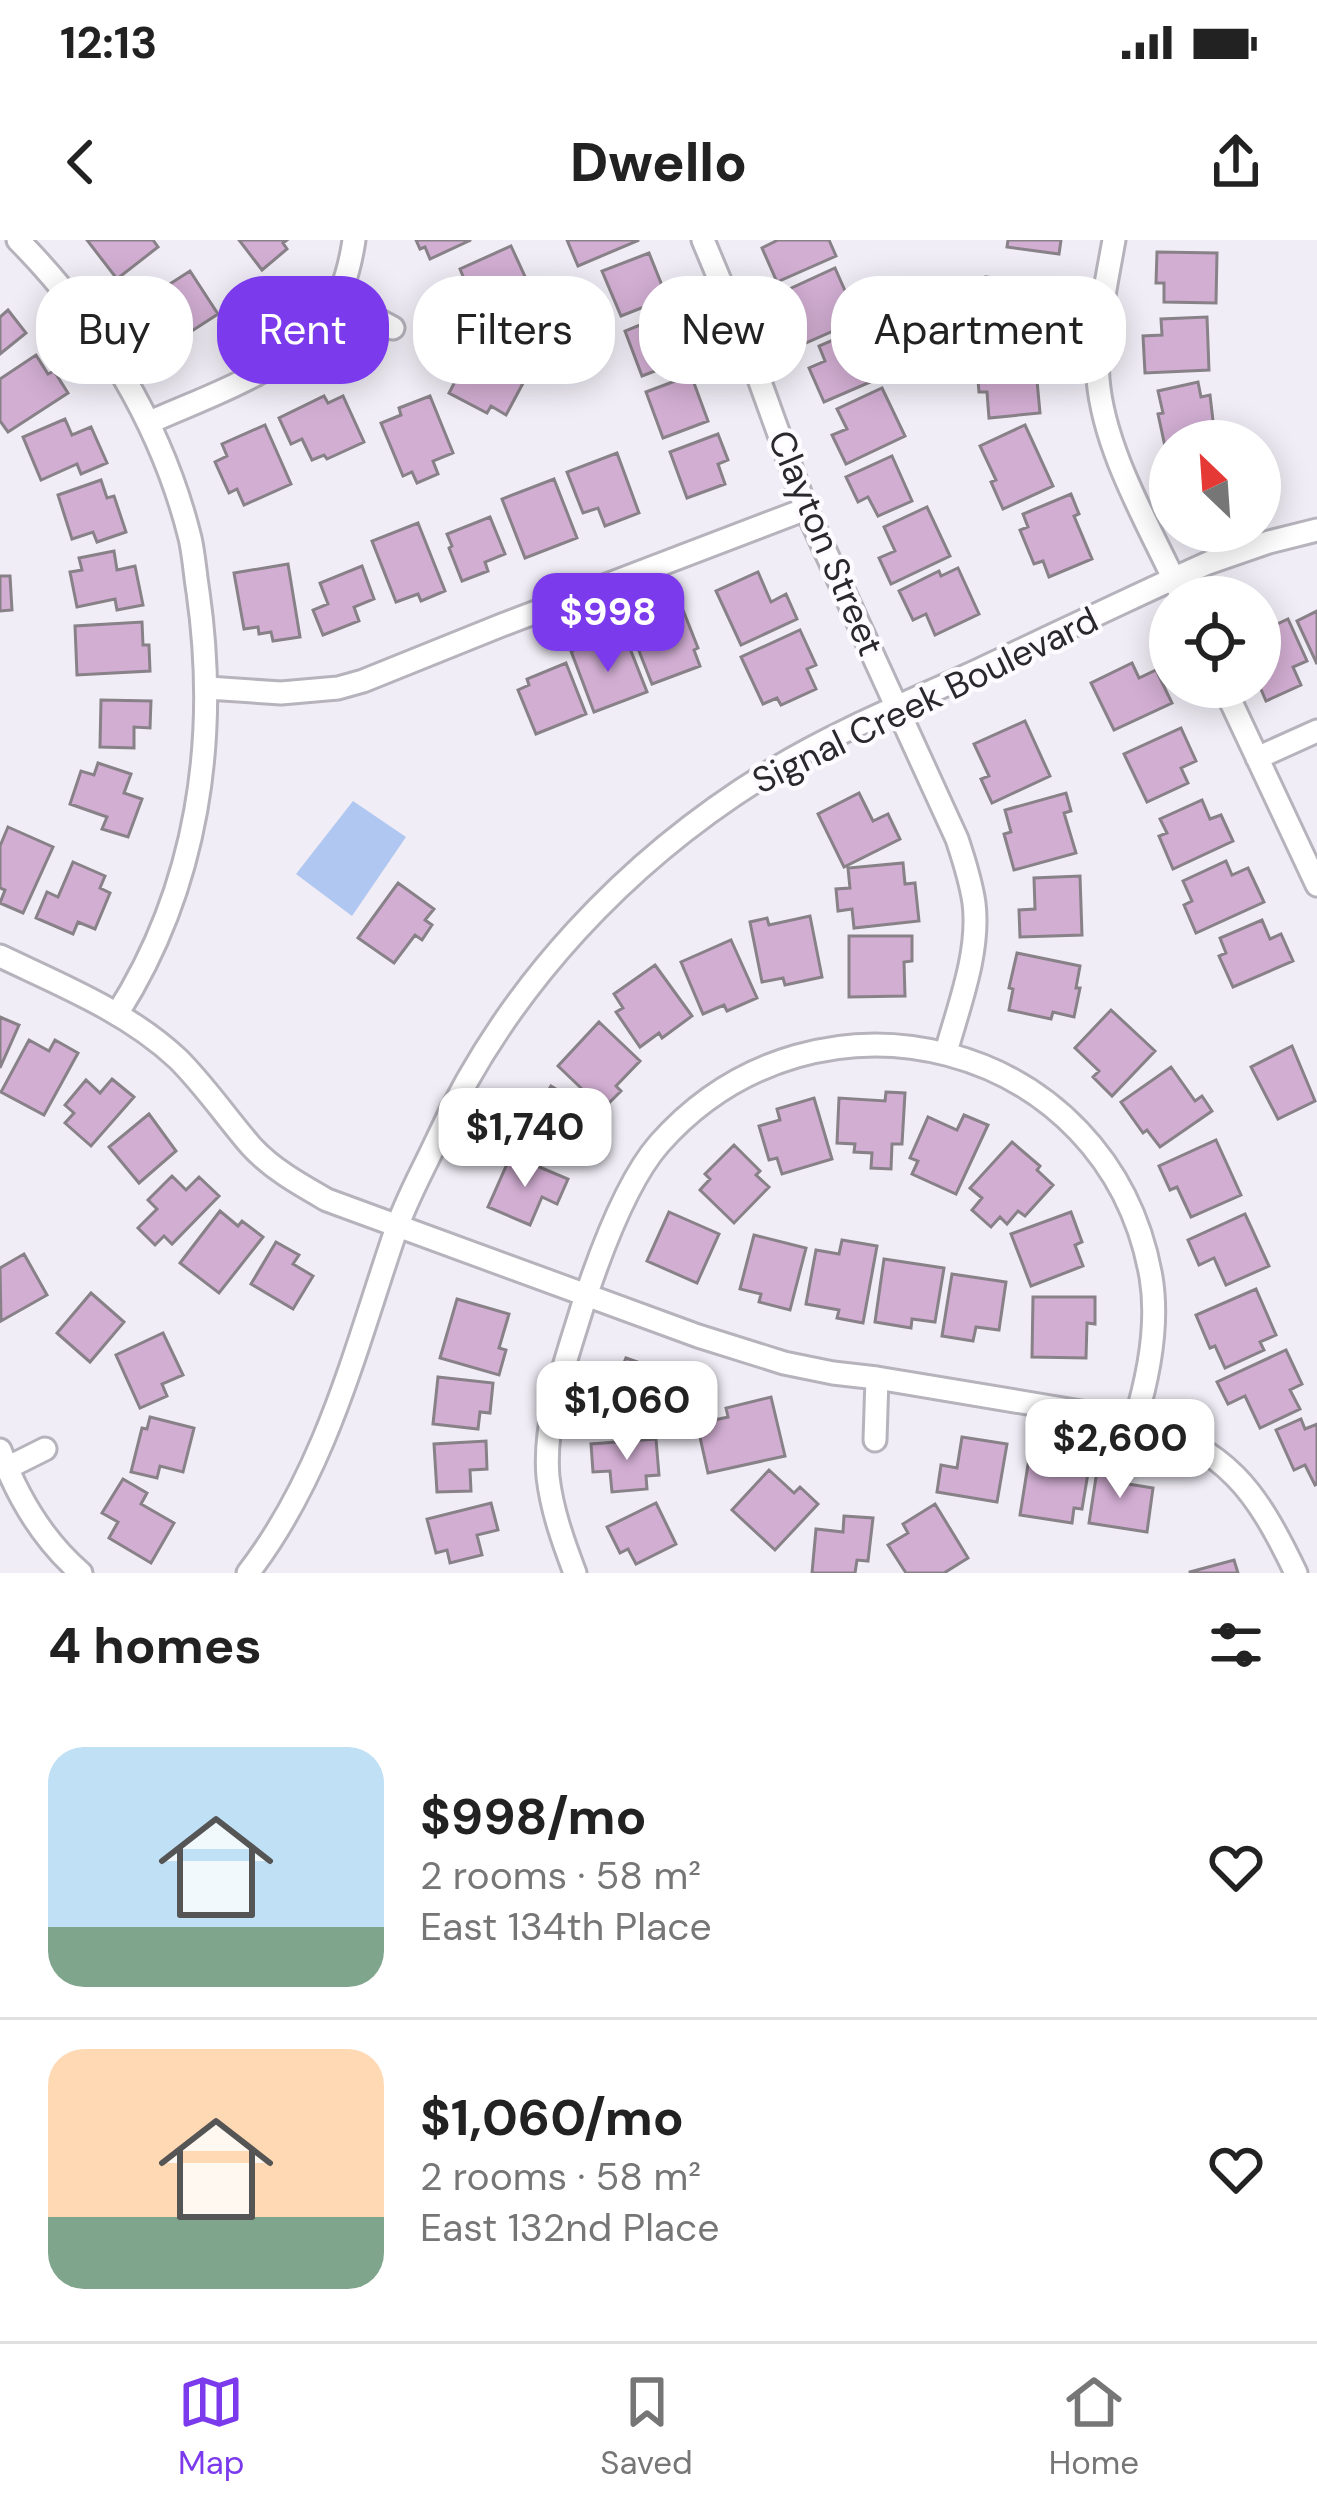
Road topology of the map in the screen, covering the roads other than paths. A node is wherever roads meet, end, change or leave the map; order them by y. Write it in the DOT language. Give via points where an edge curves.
graph roads {
  1 [pos="18,240"];
  2 [pos="354,240"];
  3 [pos="703,240"];
  4 [pos="1114,240"];
  5 [pos="345,276"];
  6 [pos="389,326"];
  7 [pos="393,328"];
  8 [pos="232,384"];
  9 [pos="148,423"];
  10 [pos="806,508"];
  11 [pos="1317,530"];
  12 [pos="1172,576"];
  13 [pos="1192,576"];
  14 [pos="1149,600"];
  15 [pos="208,688"];
  16 [pos="898,707"];
  17 [pos="1234,708"];
  18 [pos="1317,730"];
  19 [pos="1257,758"];
  20 [pos="1317,885"];
  21 [pos="0,956"];
  22 [pos="117,1014"];
  23 [pos="946,1052"];
  24 [pos="396,1228"];
  25 [pos="586,1295"];
  26 [pos="878,1378"];
  27 [pos="1135,1421"];
  28 [pos="874,1440"];
  29 [pos="45,1449"];
  30 [pos="3,1460"];
  31 [pos="81,1573"];
  32 [pos="248,1573"];
  33 [pos="575,1573"];
  34 [pos="1295,1573"];
  1 -- 9 [label="street" via="94,328"];
  2 -- 5 [label="street"];
  3 -- 10 [label="street, Clayton Street"];
  4 -- 12 [label="street" via="1097,356 1103,413"];
  6 -- 7 [label="street"];
  8 -- 9 [label="street"];
  9 -- 15 [label="street" via="190,539"];
  10 -- 15 [label="street" via="363,681 280,693"];
  10 -- 16 [label="street, Clayton Street"];
  11 -- 13 [label="street, Signal Creek Boulevard" via="1208,563"];
  14 -- 16 [label="street, Signal Creek Boulevard"];
  15 -- 22 [label="street" via="194,820 177,889"];
  16 -- 23 [label="street, Clayton Street" via="957,839 974,903 970,963"];
  16 -- 24 [label="street, Signal Creek Boulevard" via="735,794 634,873 573,934 477,1062"];
  17 -- 19 [label="street"];
  18 -- 19 [label="street"];
  19 -- 20 [label="street"];
  21 -- 22 [label="street"];
  22 -- 24 [label="street" via="176,1058 287,1178"];
  23 -- 25 [label="street" via="884,1045 819,1050 703,1104 638,1176"];
  23 -- 27 [label="street" via="998,1070 1052,1106 1126,1202 1154,1313"];
  24 -- 25 [label="street"];
  24 -- 32 [label="street, Signal Creek Boulevard" via="316,1457"];
  25 -- 26 [label="street" via="744,1352"];
  25 -- 33 [label="street" via="548,1461 556,1522"];
  26 -- 27 [label="street"];
  26 -- 28 [label="street"];
  27 -- 34 [label="street" via="1193,1442 1237,1477"];
  29 -- 30 [label="street"];
  30 -- 31 [label="street" via="53,1546"];
}
